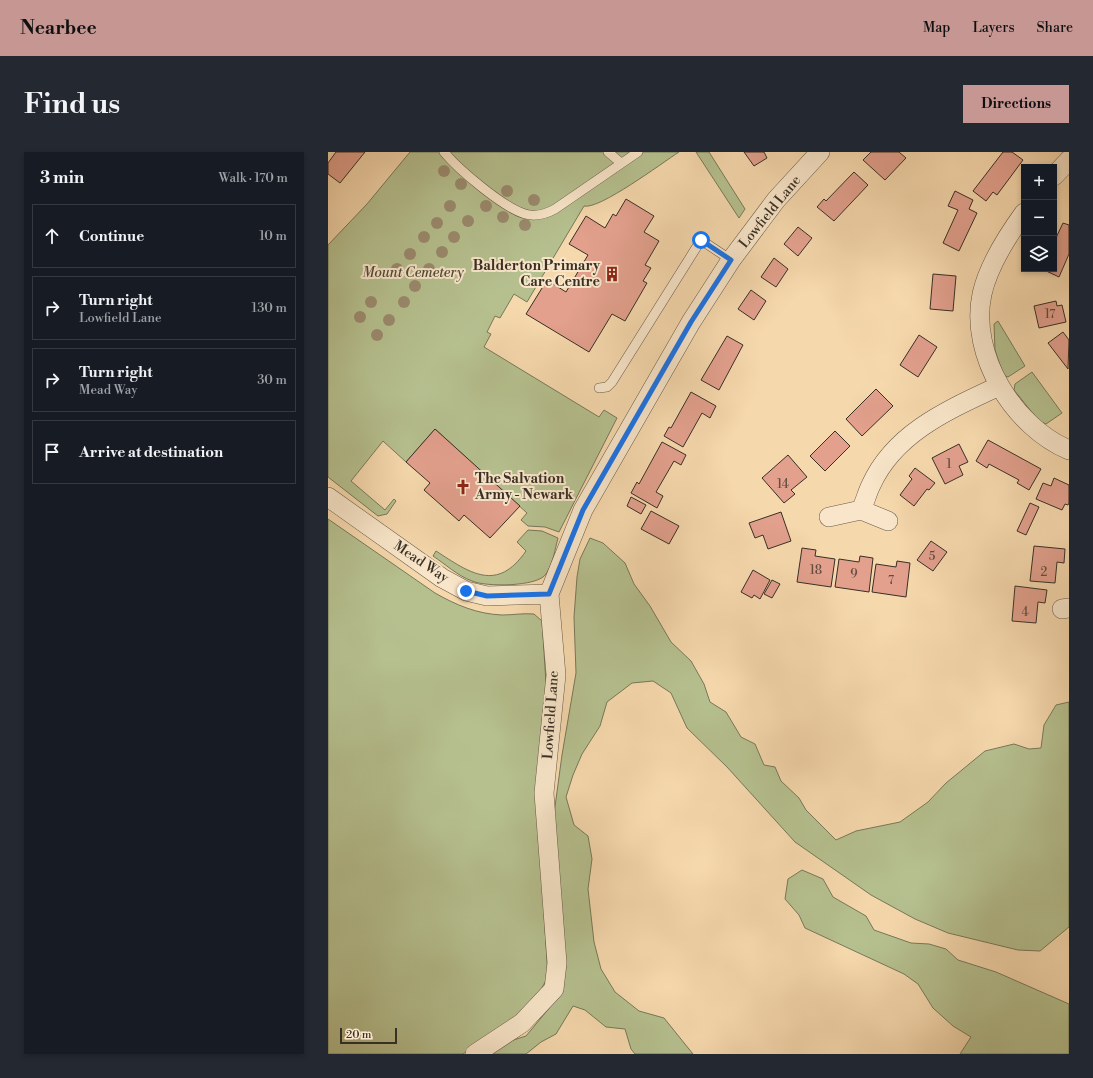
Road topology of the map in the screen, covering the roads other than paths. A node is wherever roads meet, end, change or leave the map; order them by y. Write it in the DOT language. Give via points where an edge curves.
graph roads {
  1 [pos="444,152"];
  2 [pos="608,152"];
  3 [pos="638,152"];
  4 [pos="820,152"];
  5 [pos="1069,160"];
  6 [pos="621,163"];
  7 [pos="1057,173"];
  8 [pos="1021,218"];
  9 [pos="731,260"];
  10 [pos="999,386"];
  11 [pos="599,388"];
  12 [pos="1069,450"];
  13 [pos="328,497"];
  14 [pos="862,510"];
  15 [pos="829,517"];
  16 [pos="888,521"];
  17 [pos="549,594"];
  18 [pos="474,1054"];
  1 -- 6 [label="lane" via="454,163 511,208 527,215 541,215 555,209"];
  2 -- 6 [label="lane"];
  3 -- 6 [label="lane"];
  4 -- 9 [label="street, Lowfield Lane" via="776,200"];
  5 -- 7 [label="street"];
  8 -- 10 [label="street" via="996,259 982,294 980,325 984,348"];
  9 -- 11 [label="lane" via="701,240 612,382 607,387"];
  9 -- 17 [label="street, Lowfield Lane" via="691,322 586,505"];
  10 -- 12 [label="street" via="1019,415 1056,445"];
  10 -- 14 [label="street" via="940,414 918,428 882,465 871,484"];
  13 -- 17 [label="street, Mead Way" via="442,578 466,591 487,596"];
  14 -- 15 [label="street"];
  14 -- 16 [label="street"];
  17 -- 18 [label="street, Lowfield Lane" via="556,675 544,794 557,963 554,989 522,1023"];
}
